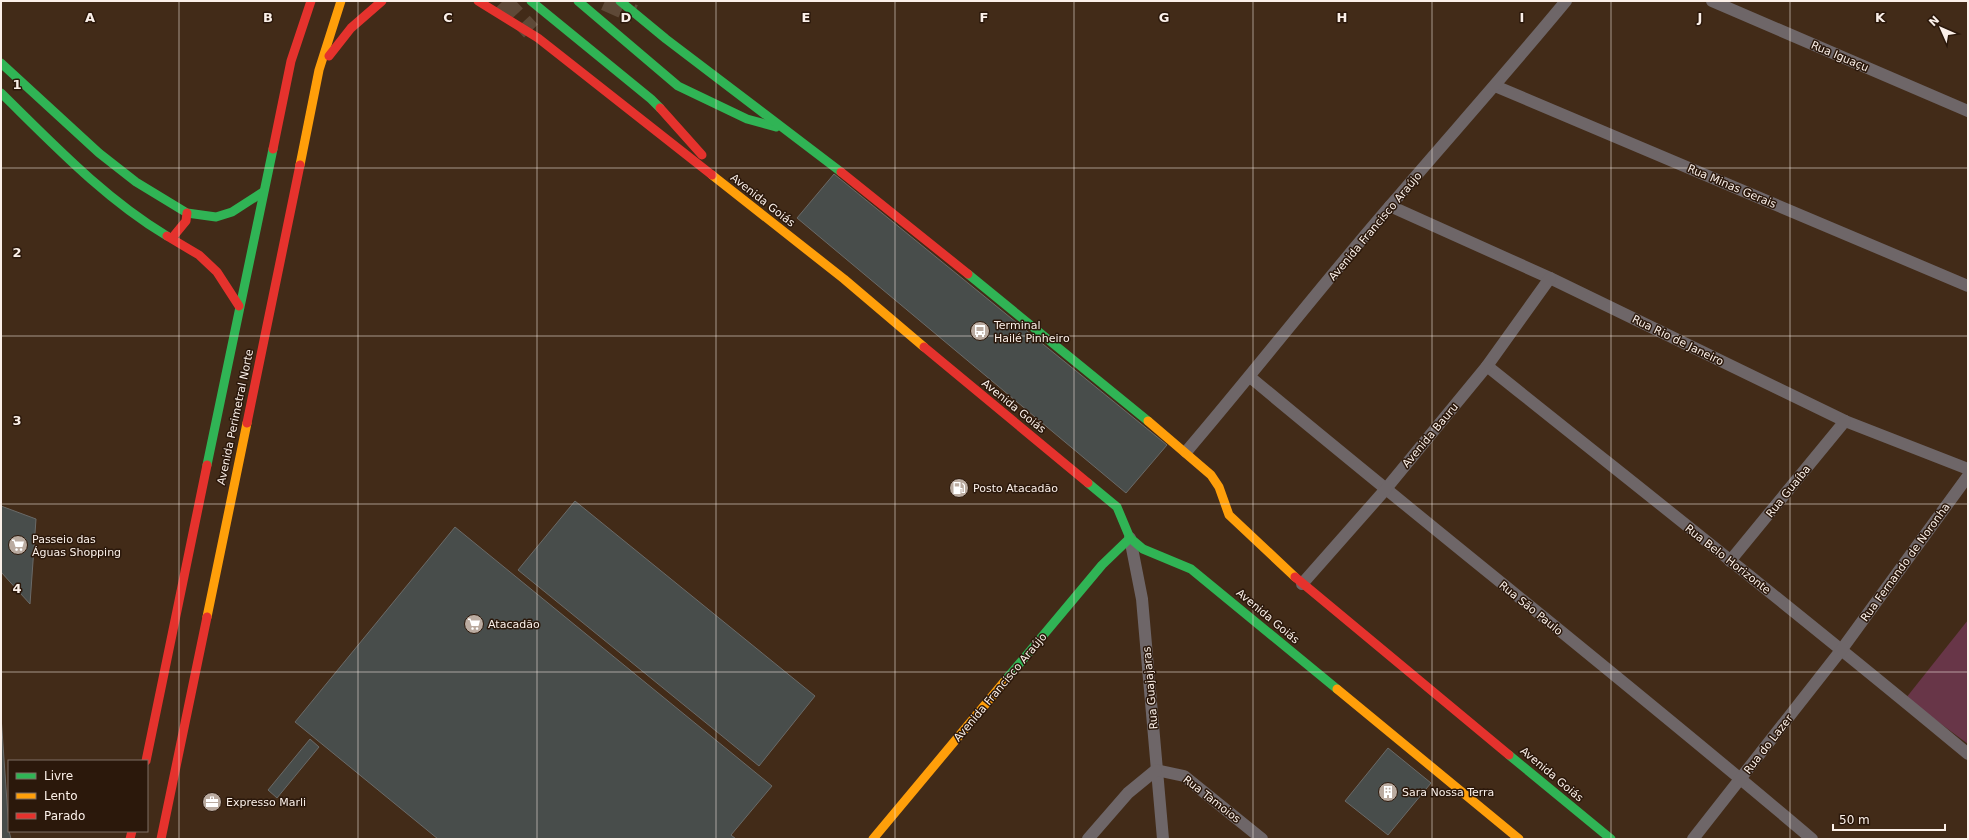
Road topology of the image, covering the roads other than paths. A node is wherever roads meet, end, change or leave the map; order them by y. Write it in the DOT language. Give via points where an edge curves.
graph roads {
  1 [pos="311,1"];
  2 [pos="341,1"];
  3 [pos="382,1"];
  4 [pos="478,1"];
  5 [pos="531,1"];
  6 [pos="578,1"];
  7 [pos="620,1"];
  8 [pos="1566,1"];
  9 [pos="1712,1"];
  10 [pos="1,63"];
  11 [pos="319,70"];
  12 [pos="1495,86"];
  13 [pos="1,93"];
  14 [pos="1968,110"];
  15 [pos="785,129"];
  16 [pos="263,192"];
  17 [pos="736,194"];
  18 [pos="1390,206"];
  19 [pos="187,213"];
  20 [pos="172,238"];
  21 [pos="1550,278"];
  22 [pos="1968,286"];
  23 [pos="239,306"];
  24 [pos="1488,366"];
  25 [pos="1250,377"];
  26 [pos="1845,420"];
  27 [pos="1186,452"];
  28 [pos="1968,469"];
  29 [pos="1968,476"];
  30 [pos="1385,490"];
  31 [pos="1130,538"];
  32 [pos="1730,561"];
  33 [pos="1302,584"];
  34 [pos="1842,649"];
  35 [pos="1968,754"];
  36 [pos="146,760"];
  37 [pos="1156,770"];
  38 [pos="1741,778"];
  39 [pos="161,839"];
  40 [pos="873,839"];
  41 [pos="1088,839"];
  42 [pos="1163,839"];
  43 [pos="1262,839"];
  44 [pos="1519,839"];
  45 [pos="1612,839"];
  46 [pos="1693,839"];
  47 [pos="1812,839"];
  1 -- 16 [label="main road, Avenida Perimetral Norte" via="291,61"];
  2 -- 11 [label="main road, Avenida Perimetral Norte"];
  3 -- 11 [label="main road" via="351,28"];
  4 -- 17 [label="main road, Avenida Goiás" via="538,38"];
  5 -- 17 [label="main road" via="652,99"];
  6 -- 15 [label="main road" via="678,86 748,119"];
  7 -- 15 [label="main road, Avenida Goiás"];
  8 -- 12 [label="street, Avenida Francisco Araújo"];
  9 -- 14 [label="street, Rua Iguaçu"];
  10 -- 19 [label="main road" via="38,99 111,162 136,182"];
  11 -- 39 [label="main road, Avenida Perimetral Norte"];
  12 -- 18 [label="street, Avenida Francisco Araújo"];
  12 -- 22 [label="street, Rua Minas Gerais"];
  13 -- 20 [label="main road" via="78,168 141,220"];
  15 -- 27 [label="main road, Avenida Goiás" via="866,191"];
  16 -- 19 [label="main road" via="232,212 216,217"];
  16 -- 23 [label="main road, Avenida Perimetral Norte"];
  17 -- 31 [label="main road, Avenida Goiás" via="844,279 1100,492 1117,507"];
  18 -- 21 [label="street, Rua Rio de Janeiro"];
  18 -- 25 [label="street, Avenida Francisco Araújo"];
  19 -- 20 [label="main road" via="184,225"];
  20 -- 23 [label="main road" via="199,255 216,272"];
  21 -- 24 [label="street, Avenida Bauru"];
  21 -- 26 [label="street, Rua Rio de Janeiro"];
  23 -- 36 [label="main road, Avenida Perimetral Norte"];
  24 -- 30 [label="street, Avenida Bauru"];
  24 -- 32 [label="street, Rua Belo Horizonte"];
  25 -- 27 [label="street, Avenida Francisco Araújo"];
  25 -- 30 [label="street, Rua São Paulo"];
  26 -- 28 [label="street, Rua Rio de Janeiro"];
  26 -- 32 [label="street, Rua Guaíba"];
  27 -- 33 [label="main road, Avenida Goiás" via="1201,464 1215,481 1231,518"];
  29 -- 34 [label="street, Rua Fernando de Noronha"];
  30 -- 33 [label="street, Avenida Bauru"];
  30 -- 38 [label="street, Rua São Paulo"];
  31 -- 37 [label="street, Rua Guajajaras" via="1142,599"];
  31 -- 40 [label="main road, Avenida Francisco Araújo" via="1102,565"];
  31 -- 44 [label="main road, Avenida Goiás" via="1143,549 1191,569"];
  32 -- 34 [label="street, Rua Belo Horizonte"];
  33 -- 45 [label="main road, Avenida Goiás"];
  34 -- 35 [label="street, Rua Belo Horizonte"];
  34 -- 38 [label="street, Rua do Lazer"];
  37 -- 41 [label="street" via="1128,793"];
  37 -- 42 [label="street, Rua Guajajaras"];
  37 -- 43 [label="street, Rua Tamoios" via="1184,776"];
  38 -- 46 [label="street, Rua do Lazer"];
  38 -- 47 [label="street, Rua São Paulo"];
}
